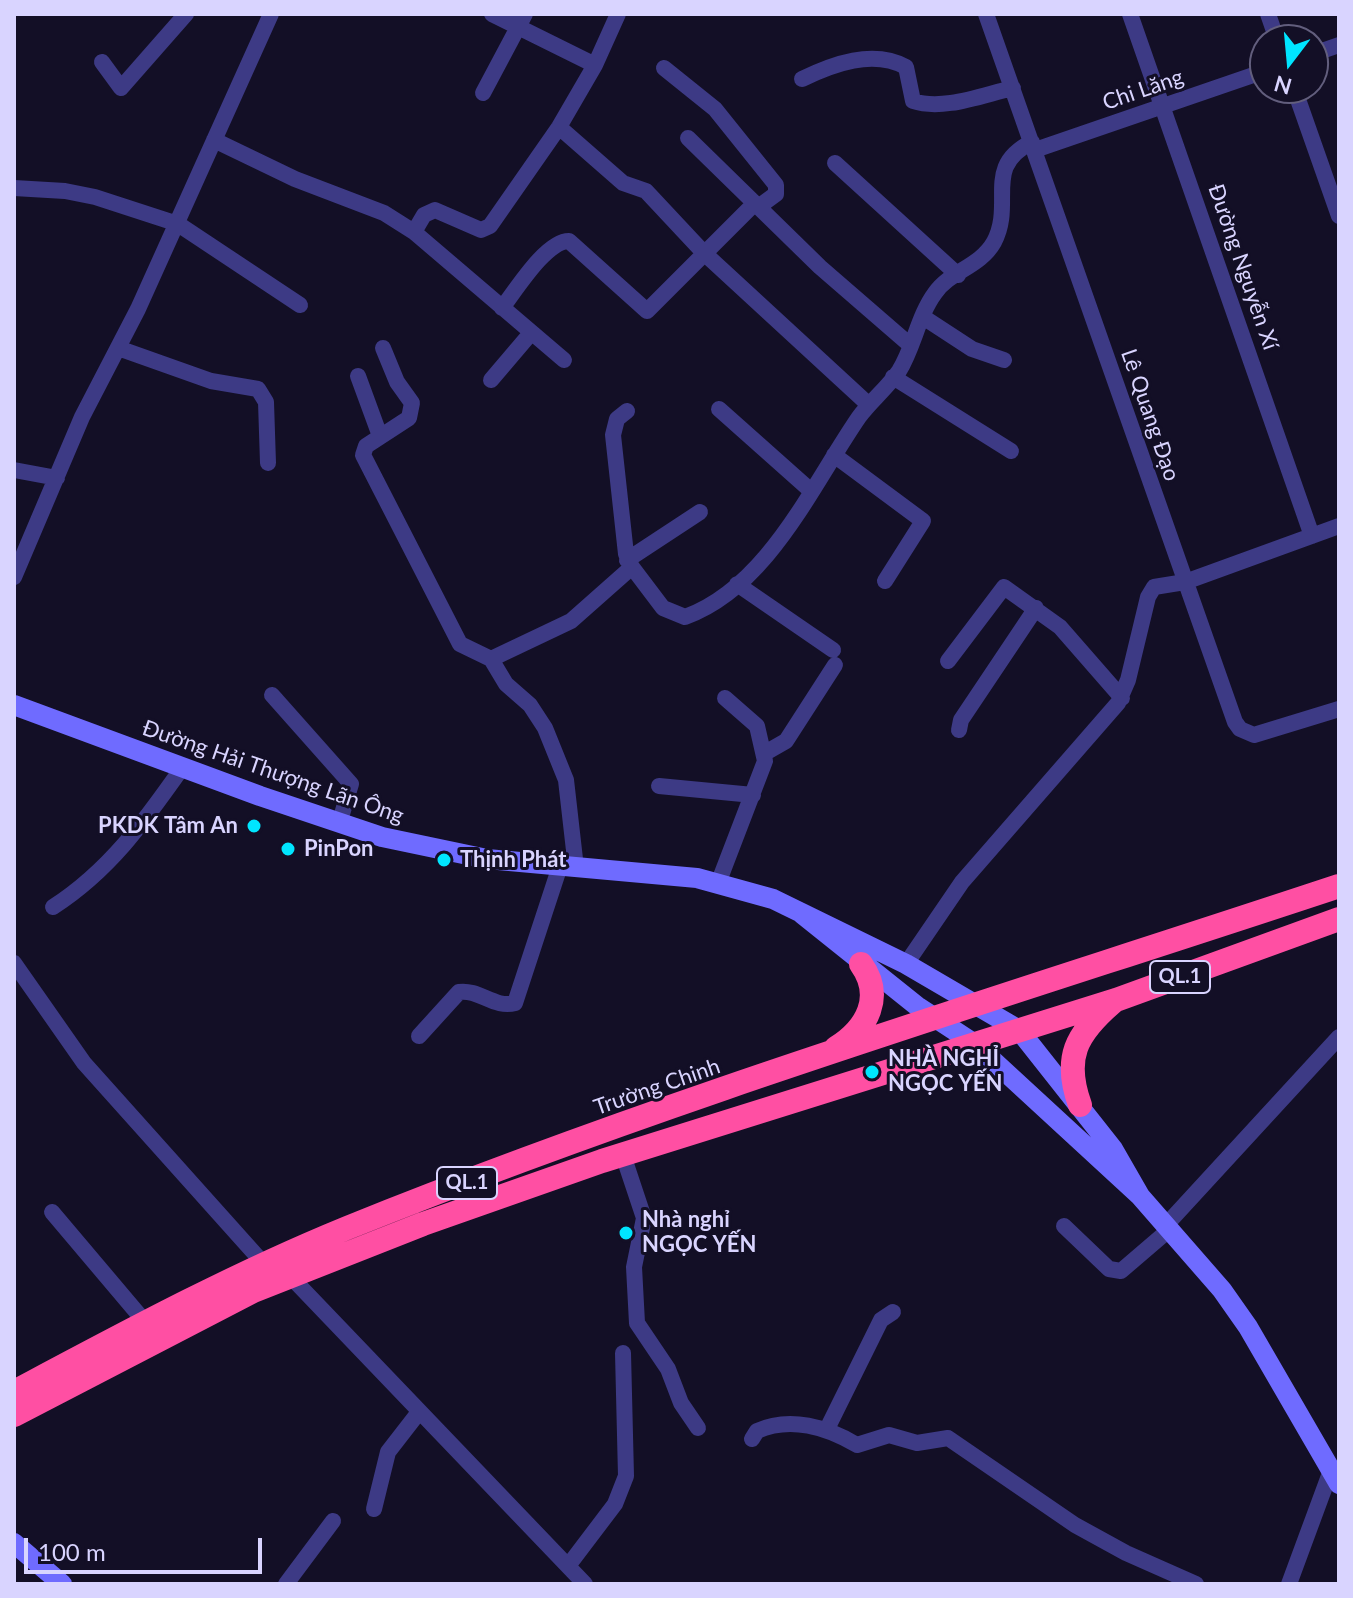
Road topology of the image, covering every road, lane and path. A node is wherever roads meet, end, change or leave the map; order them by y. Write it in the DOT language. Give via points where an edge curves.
graph roads {
  1 [pos="186,14"];
  2 [pos="271,14"];
  3 [pos="492,14"];
  4 [pos="618,14"];
  5 [pos="986,14"];
  6 [pos="1130,14"];
  7 [pos="521,21"];
  8 [pos="102,62"];
  9 [pos="595,65"];
  10 [pos="664,68"];
  11 [pos="1249,77"];
  12 [pos="802,79"];
  13 [pos="1013,88"];
  14 [pos="483,93"];
  15 [pos="1300,104"];
  16 [pos="1163,107"];
  17 [pos="559,127"];
  18 [pos="688,138"];
  19 [pos="214,140"];
  20 [pos="1034,146"];
  21 [pos="835,163"];
  22 [pos="14,188"];
  23 [pos="757,204"];
  24 [pos="1339,216"];
  25 [pos="178,224"];
  26 [pos="414,232"];
  27 [pos="704,253"];
  28 [pos="958,275"];
  29 [pos="300,305"];
  30 [pos="502,308"];
  31 [pos="923,317"];
  32 [pos="531,333"];
  33 [pos="910,345"];
  34 [pos="118,348"];
  35 [pos="383,348"];
  36 [pos="564,360"];
  37 [pos="1004,360"];
  38 [pos="358,376"];
  39 [pos="893,377"];
  40 [pos="491,380"];
  41 [pos="869,405"];
  42 [pos="719,409"];
  43 [pos="627,411"];
  44 [pos="380,436"];
  45 [pos="1011,451"];
  46 [pos="834,455"];
  47 [pos="268,463"];
  48 [pos="14,470"];
  49 [pos="57,478"];
  50 [pos="810,490"];
  51 [pos="700,512"];
  52 [pos="1339,526"];
  53 [pos="1312,536"];
  54 [pos="630,564"];
  55 [pos="14,577"];
  56 [pos="885,581"];
  57 [pos="1185,582"];
  58 [pos="737,584"];
  59 [pos="1036,608"];
  60 [pos="491,659"];
  61 [pos="948,661"];
  62 [pos="272,695"];
  63 [pos="725,698"];
  64 [pos="1122,698"];
  65 [pos="14,705"];
  66 [pos="1339,709"];
  67 [pos="959,730"];
  68 [pos="765,753"];
  69 [pos="182,768"];
  70 [pos="659,786"];
  71 [pos="753,795"];
  72 [pos="339,824"];
  73 [pos="568,867"];
  74 [pos="719,881"];
  75 [pos="1339,886"];
  76 [pos="53,907"];
  77 [pos="802,914"];
  78 [pos="1339,919"];
  79 [pos="14,963"];
  80 [pos="861,964"];
  81 [pos="906,964"];
  82 [pos="1116,1000"];
  83 [pos="979,1006"];
  84 [pos="939,1019"];
  85 [pos="1019,1030"];
  86 [pos="419,1036"];
  87 [pos="1339,1037"];
  88 [pos="975,1044"];
  89 [pos="814,1061"];
  90 [pos="1080,1105"];
  91 [pos="623,1155"];
  92 [pos="1140,1196"];
  93 [pos="52,1212"];
  94 [pos="1064,1226"];
  95 [pos="1169,1227"];
  96 [pos="264,1264"];
  97 [pos="290,1276"];
  98 [pos="893,1312"];
  99 [pos="145,1322"];
  100 [pos="623,1353"];
  101 [pos="14,1392"];
  102 [pos="419,1412"];
  103 [pos="14,1415"];
  104 [pos="698,1428"];
  105 [pos="827,1429"];
  106 [pos="752,1439"];
  107 [pos="1335,1478"];
  108 [pos="374,1509"];
  109 [pos="333,1521"];
  110 [pos="14,1543"];
  111 [pos="568,1566"];
  112 [pos="62,1584"];
  113 [pos="286,1584"];
  114 [pos="585,1584"];
  115 [pos="1196,1584"];
  116 [pos="1289,1584"];
  1 -- 8 [label="street" via="121,88"];
  2 -- 19 [label="street"];
  3 -- 7 [label="street"];
  4 -- 9 [label="street"];
  5 -- 13 [label="street, Lê Quang Đạo"];
  6 -- 16 [label="street, Đường Nguyễn Xí"];
  7 -- 9 [label="street"];
  7 -- 14 [label="street"];
  9 -- 17 [label="street"];
  10 -- 23 [label="street" via="715,109 776,185 776,194"];
  11 -- 16 [label="street, Chi Lăng"];
  12 -- 13 [label="street" via="832,65 875,60 906,67 913,101 922,104"];
  13 -- 20 [label="street, Lê Quang Đạo"];
  15 -- 24 [label="street"];
  16 -- 20 [label="street, Chi Lăng"];
  16 -- 53 [label="street, Đường Nguyễn Xí"];
  17 -- 26 [label="street" via="486,229 435,210 424,215"];
  17 -- 27 [label="street" via="623,183 646,191"];
  18 -- 23 [label="street"];
  19 -- 25 [label="street"];
  19 -- 26 [label="street" via="384,213"];
  20 -- 28 [label="street" via="1013,152 1007,161 1002,174 1003,217 993,244"];
  20 -- 57 [label="street, Lê Quang Đạo"];
  21 -- 28 [label="street"];
  22 -- 25 [label="street" via="95,197"];
  23 -- 27 [label="street"];
  23 -- 33 [label="street"];
  25 -- 29 [label="street"];
  25 -- 34 [label="street"];
  26 -- 30 [label="street"];
  27 -- 30 [label="street" via="647,311 577,245 561,241"];
  27 -- 41 [label="street"];
  28 -- 31 [label="street" via="936,291"];
  30 -- 32 [label="street"];
  31 -- 33 [label="street"];
  31 -- 37 [label="street" via="972,349"];
  32 -- 36 [label="street"];
  32 -- 40 [label="street"];
  33 -- 39 [label="street"];
  34 -- 47 [label="street" via="211,381 258,389 266,402"];
  34 -- 49 [label="street"];
  35 -- 44 [label="street" via="413,411"];
  38 -- 44 [label="street"];
  39 -- 41 [label="street"];
  39 -- 45 [label="street"];
  41 -- 46 [label="street"];
  42 -- 50 [label="street"];
  43 -- 54 [label="street" via="617,419 613,435"];
  44 -- 60 [label="street" via="364,451 370,469 460,644"];
  46 -- 50 [label="street"];
  46 -- 56 [label="street" via="923,521"];
  48 -- 49 [label="street"];
  49 -- 55 [label="street"];
  50 -- 58 [label="street" via="775,542"];
  51 -- 54 [label="street"];
  52 -- 53 [label="street"];
  53 -- 57 [label="street"];
  54 -- 58 [label="street" via="655,600 677,616 698,612"];
  54 -- 60 [label="street" via="571,621"];
  57 -- 64 [label="street" via="1154,587 1148,597"];
  57 -- 66 [label="street, Lê Quang Đạo" via="1240,729 1254,735 1269,733"];
  58 -- 68 [label="street" via="834,658 786,741"];
  59 -- 61 [label="street" via="1004,587"];
  59 -- 64 [label="street" via="1069,635"];
  59 -- 67 [label="street"];
  60 -- 73 [label="street" via="511,690 535,712 555,748 572,813"];
  62 -- 72 [label="street" via="351,784"];
  63 -- 68 [label="street" via="757,726"];
  64 -- 81 [label="street" via="962,882"];
  65 -- 69 [label="street, Đường Hải Thượng Lãn Ông"];
  68 -- 71 [label="street"];
  69 -- 72 [label="street, Đường Hải Thượng Lãn Ông"];
  69 -- 76 [label="street" via="116,855"];
  70 -- 71 [label="street"];
  71 -- 74 [label="street"];
  72 -- 73 [label="street, Đường Hải Thượng Lãn Ông" via="466,856"];
  73 -- 74 [label="street, Đường Hải Thượng Lãn Ông"];
  73 -- 86 [label="street" via="515,1003 504,1005 459,992"];
  74 -- 77 [label="street, Đường Hải Thượng Lãn Ông"];
  75 -- 83 [label="highway, Trường Chinh / QL.1"];
  77 -- 80 [label="street, Đường Hải Thượng Lãn Ông"];
  77 -- 81 [label="street, Đường Hải Thượng Lãn Ông"];
  78 -- 82 [label="highway, QL.1"];
  79 -- 96 [label="street" via="84,1063"];
  80 -- 84 [label="street, Đường Hải Thượng Lãn Ông"];
  80 -- 89 [label="highway" via="872,979 870,1008 846,1042"];
  81 -- 83 [label="street, Đường Hải Thượng Lãn Ông"];
  82 -- 85 [label="highway, QL.1"];
  82 -- 90 [label="highway" via="1089,1024 1076,1048 1071,1072"];
  83 -- 84 [label="highway, Trường Chinh / QL.1"];
  83 -- 85 [label="street, Đường Hải Thượng Lãn Ông"];
  84 -- 88 [label="street, Đường Hải Thượng Lãn Ông"];
  84 -- 89 [label="highway, Trường Chinh / QL.1"];
  85 -- 88 [label="highway, QL.1"];
  85 -- 90 [label="street, Đường Hải Thượng Lãn Ông"];
  87 -- 95 [label="street"];
  88 -- 91 [label="highway, QL.1"];
  88 -- 92 [label="street, Đường Hải Thượng Lãn Ông"];
  89 -- 96 [label="highway, Trường Chinh / QL.1" via="654,1114"];
  90 -- 92 [label="street, Đường Hải Thượng Lãn Ông"];
  91 -- 97 [label="highway, QL.1"];
  91 -- 104 [label="street" via="644,1218 634,1267 637,1323"];
  92 -- 95 [label="street, Đường Hải Thượng Lãn Ông"];
  93 -- 99 [label="street"];
  94 -- 95 [label="street" via="1109,1269 1121,1271"];
  95 -- 107 [label="street, Đường Hải Thượng Lãn Ông" via="1248,1327"];
  96 -- 99 [label="highway, Trường Chinh / QL.1"];
  97 -- 102 [label="street"];
  97 -- 103 [label="highway, QL.1" via="154,1340"];
  98 -- 105 [label="street" via="881,1320"];
  99 -- 101 [label="highway, Trường Chinh / QL.1"];
  100 -- 111 [label="street" via="626,1476 615,1504"];
  102 -- 108 [label="street" via="388,1452"];
  102 -- 111 [label="street"];
  105 -- 106 [label="street" via="770,1425"];
  105 -- 115 [label="street" via="857,1445 889,1435 917,1443 948,1438 1075,1525"];
  107 -- 116 [label="street"];
  109 -- 113 [label="street"];
  110 -- 112 [label="street"];
  111 -- 114 [label="street"];
}
